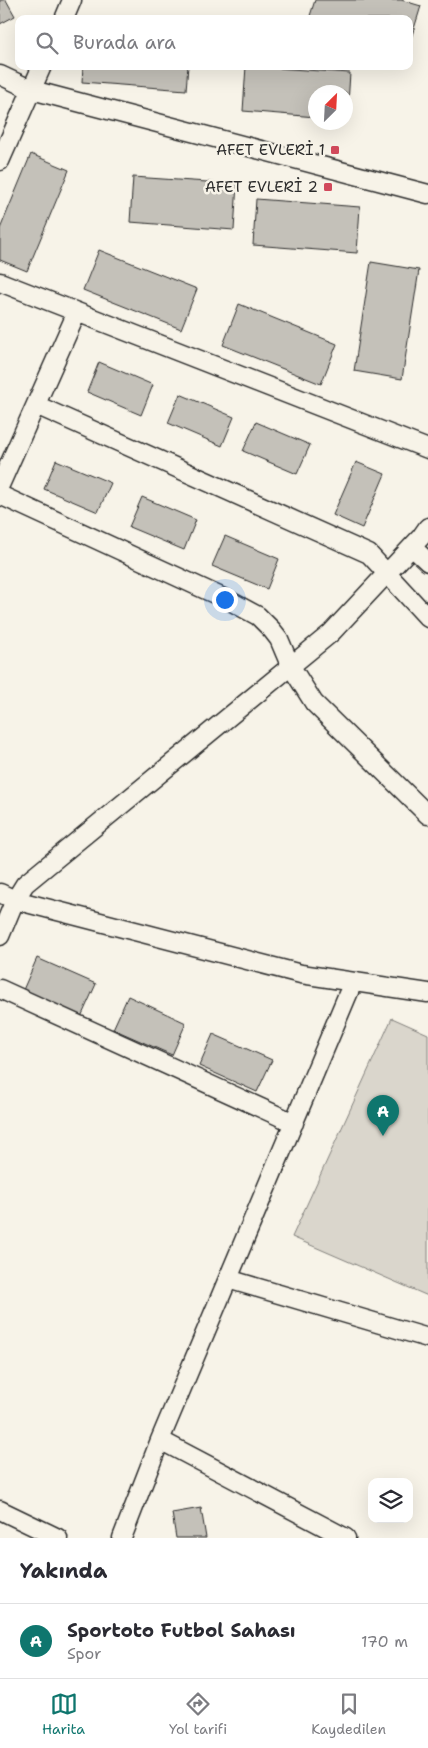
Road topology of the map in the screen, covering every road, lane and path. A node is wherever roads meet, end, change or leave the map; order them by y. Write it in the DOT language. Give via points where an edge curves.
graph roads {
  1 [pos="72,0"];
  2 [pos="66,15"];
  3 [pos="40,70"];
  4 [pos="0,75"];
  5 [pos="32,90"];
  6 [pos="0,160"];
  7 [pos="428,194"];
  8 [pos="0,282"];
  9 [pos="77,312"];
  10 [pos="36,405"];
  11 [pos="428,449"];
  12 [pos="0,485"];
  13 [pos="0,495"];
  14 [pos="428,527"];
  15 [pos="412,547"];
  16 [pos="428,562"];
  17 [pos="387,573"];
  18 [pos="428,618"];
  19 [pos="290,665"];
  20 [pos="428,815"];
  21 [pos="8,896"];
  22 [pos="0,936"];
  23 [pos="353,982"];
  24 [pos="0,989"];
  25 [pos="428,993"];
  26 [pos="294,1123"];
  27 [pos="228,1279"];
  28 [pos="428,1338"];
  29 [pos="160,1440"];
  30 [pos="0,1510"];
  31 [pos="58,1538"];
  32 [pos="122,1538"];
  33 [pos="346,1538"];
  1 -- 2 [label="street"];
  3 -- 5 [label="street"];
  4 -- 5 [label="street"];
  5 -- 6 [label="street"];
  5 -- 7 [label="street"];
  8 -- 9 [label="street"];
  9 -- 10 [label="street"];
  9 -- 11 [label="street"];
  10 -- 12 [label="street"];
  10 -- 17 [label="street" via="369,554"];
  13 -- 19 [label="street" via="258,616 279,639"];
  14 -- 15 [label="street"];
  15 -- 16 [label="street"];
  15 -- 17 [label="street"];
  17 -- 18 [label="street"];
  17 -- 19 [label="street" via="331,633"];
  19 -- 20 [label="street" via="314,703"];
  19 -- 21 [label="street"];
  21 -- 22 [label="street"];
  21 -- 23 [label="street" via="301,974"];
  23 -- 25 [label="street"];
  23 -- 26 [label="street"];
  24 -- 26 [label="street"];
  26 -- 27 [label="street"];
  27 -- 28 [label="street"];
  27 -- 29 [label="street"];
  29 -- 32 [label="street"];
  29 -- 33 [label="street"];
  30 -- 31 [label="street"];
}
